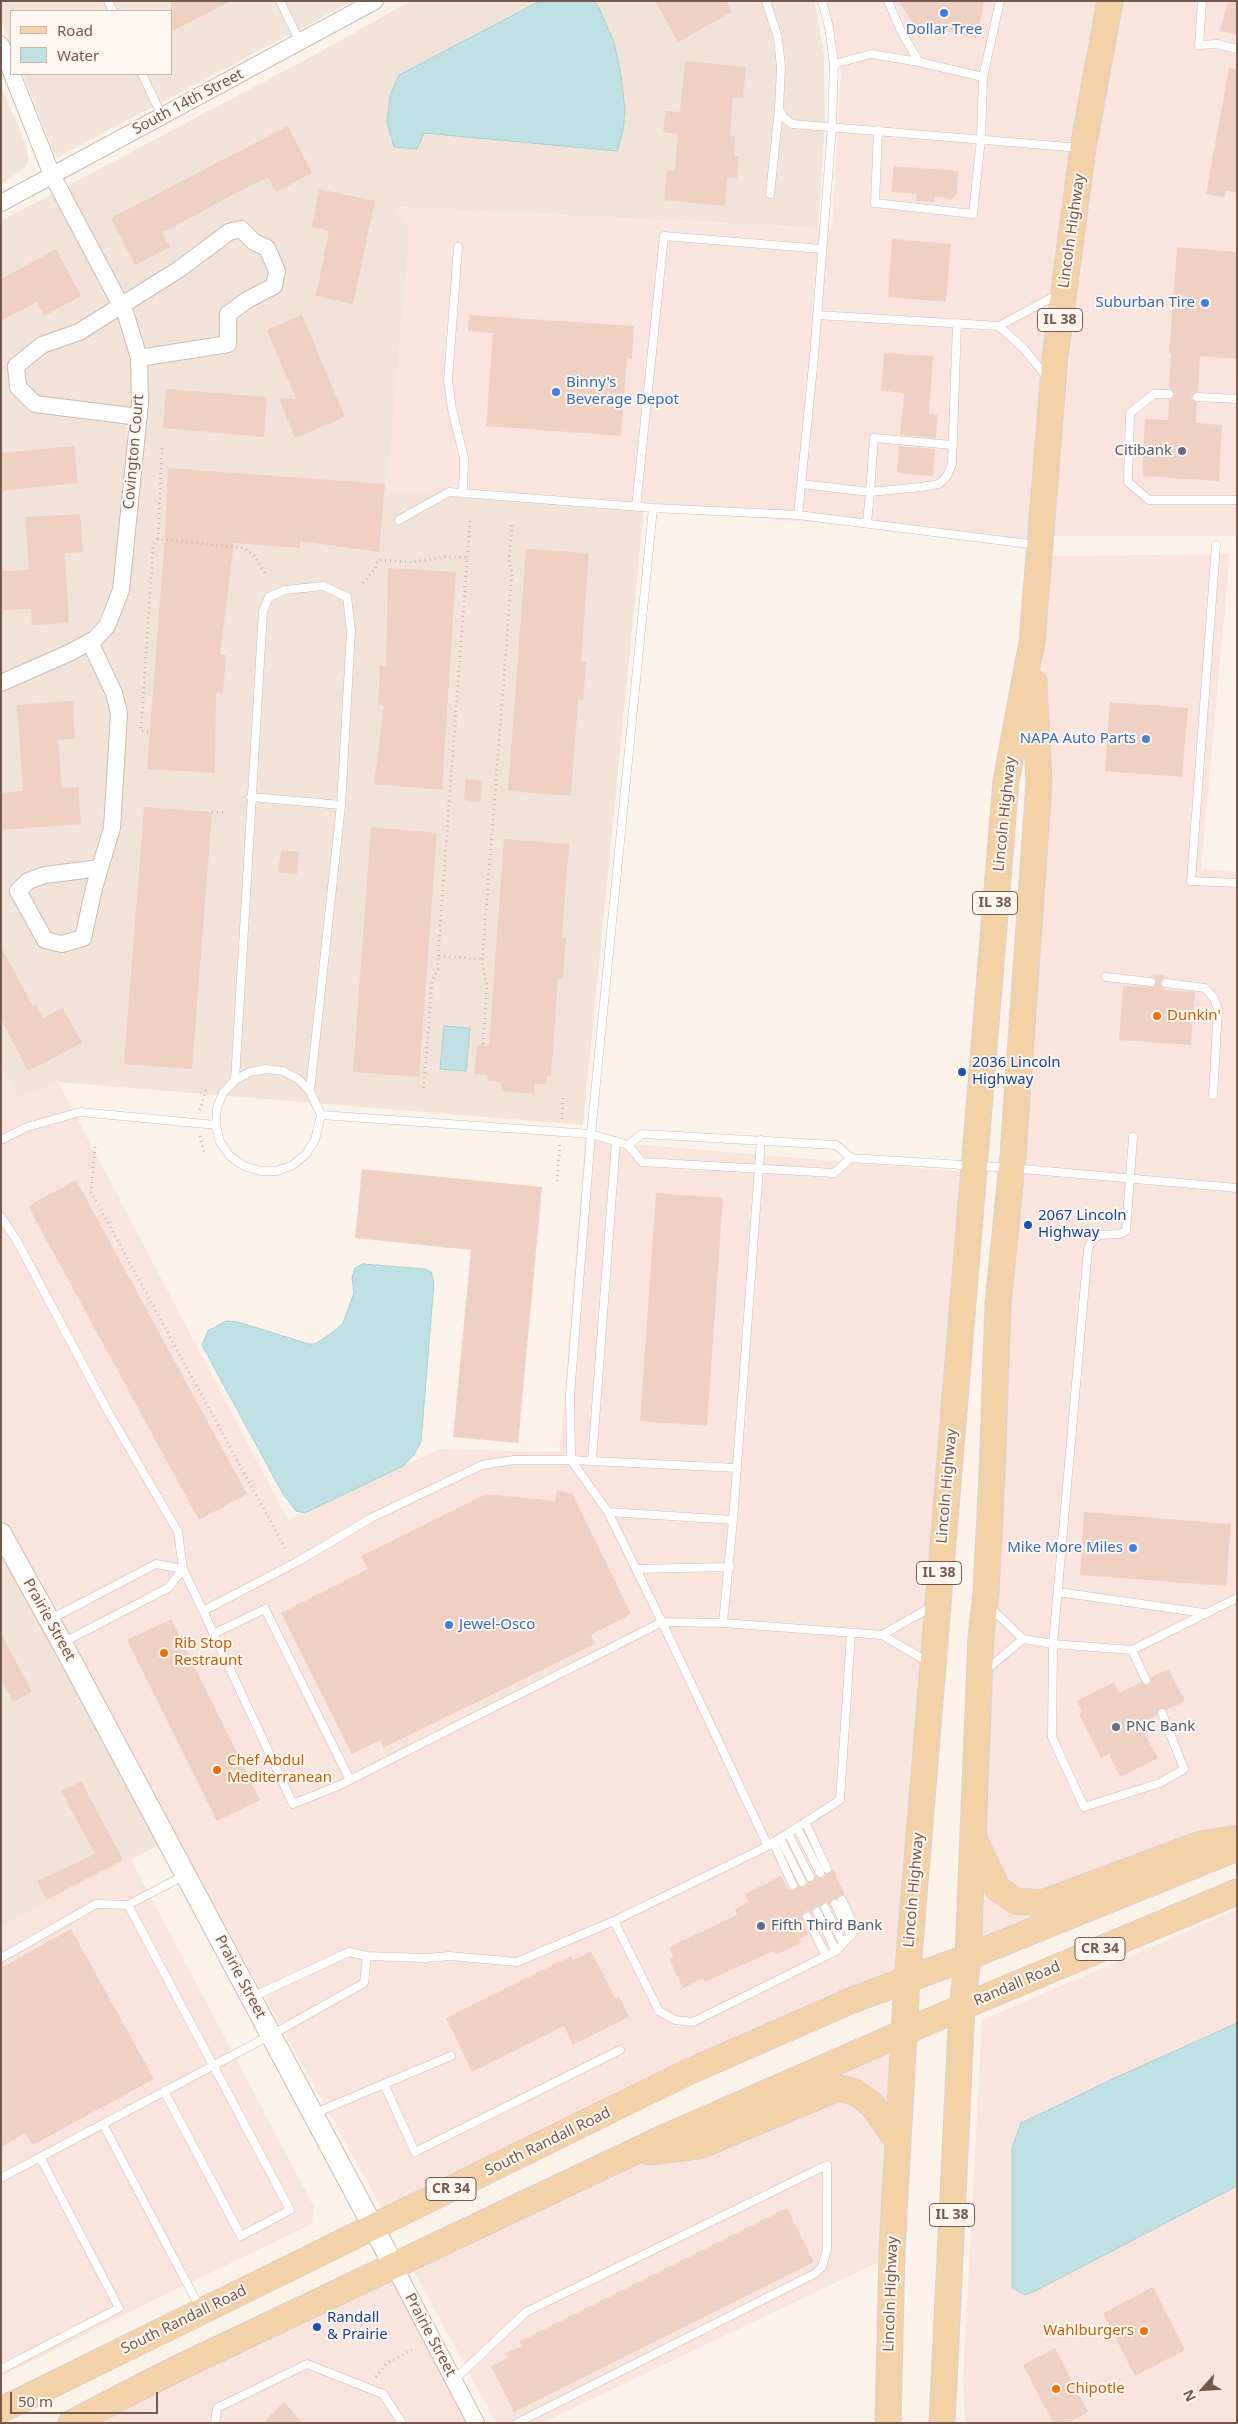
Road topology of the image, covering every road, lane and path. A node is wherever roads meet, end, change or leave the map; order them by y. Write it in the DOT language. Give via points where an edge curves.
graph roads {
  1 [pos="280,1"];
  2 [pos="375,1"];
  3 [pos="766,1"];
  4 [pos="822,1"];
  5 [pos="888,1"];
  6 [pos="1000,1"];
  7 [pos="1110,1"];
  8 [pos="1202,1"];
  9 [pos="300,42"];
  10 [pos="1,45"];
  11 [pos="1237,49"];
  12 [pos="919,62"];
  13 [pos="834,64"];
  14 [pos="10,67"];
  15 [pos="13,75"];
  16 [pos="142,75"];
  17 [pos="983,78"];
  18 [pos="779,110"];
  19 [pos="162,116"];
  20 [pos="832,126"];
  21 [pos="878,130"];
  22 [pos="981,139"];
  23 [pos="1083,148"];
  24 [pos="52,175"];
  25 [pos="770,194"];
  26 [pos="1,202"];
  27 [pos="458,247"];
  28 [pos="822,249"];
  29 [pos="1064,292"];
  30 [pos="121,306"];
  31 [pos="817,315"];
  32 [pos="958,323"];
  33 [pos="1000,326"];
  34 [pos="139,358"];
  35 [pos="1053,384"];
  36 [pos="1169,394"];
  37 [pos="1197,396"];
  38 [pos="1237,400"];
  39 [pos="139,417"];
  40 [pos="952,444"];
  41 [pos="162,448"];
  42 [pos="801,484"];
  43 [pos="870,492"];
  44 [pos="464,494"];
  45 [pos="1237,500"];
  46 [pos="636,507"];
  47 [pos="653,508"];
  48 [pos="798,515"];
  49 [pos="399,520"];
  50 [pos="470,520"];
  51 [pos="512,523"];
  52 [pos="867,523"];
  53 [pos="158,539"];
  54 [pos="1040,545"];
  55 [pos="1216,545"];
  56 [pos="468,557"];
  57 [pos="265,574"];
  58 [pos="363,583"];
  59 [pos="90,642"];
  60 [pos="1032,642"];
  61 [pos="1,683"];
  62 [pos="148,732"];
  63 [pos="251,797"];
  64 [pos="341,805"];
  65 [pos="212,812"];
  66 [pos="227,813"];
  67 [pos="100,868"];
  68 [pos="1237,883"];
  69 [pos="438,956"];
  70 [pos="482,959"];
  71 [pos="1106,977"];
  72 [pos="1151,982"];
  73 [pos="1166,983"];
  74 [pos="483,1044"];
  75 [pos="235,1080"];
  76 [pos="424,1088"];
  77 [pos="310,1091"];
  78 [pos="1213,1095"];
  79 [pos="321,1115"];
  80 [pos="216,1125"];
  81 [pos="592,1134"];
  82 [pos="1133,1137"];
  83 [pos="1,1140"];
  84 [pos="761,1140"];
  85 [pos="616,1141"];
  86 [pos="628,1145"];
  87 [pos="95,1147"];
  88 [pos="852,1158"];
  89 [pos="974,1166"];
  90 [pos="759,1168"];
  91 [pos="1011,1168"];
  92 [pos="1130,1179"];
  93 [pos="1237,1188"];
  94 [pos="1,1216"];
  95 [pos="571,1460"];
  96 [pos="592,1461"];
  97 [pos="737,1468"];
  98 [pos="608,1512"];
  99 [pos="733,1520"];
  100 [pos="1,1533"];
  101 [pos="285,1548"];
  102 [pos="730,1567"];
  103 [pos="183,1569"];
  104 [pos="636,1569"];
  105 [pos="1058,1592"];
  106 [pos="1237,1598"];
  107 [pos="985,1602"];
  108 [pos="937,1604"];
  109 [pos="202,1611"];
  110 [pos="1204,1613"];
  111 [pos="49,1620"];
  112 [pos="662,1622"];
  113 [pos="723,1623"];
  114 [pos="851,1633"];
  115 [pos="213,1634"];
  116 [pos="882,1635"];
  117 [pos="1023,1639"];
  118 [pos="62,1642"];
  119 [pos="1054,1644"];
  120 [pos="1132,1650"];
  121 [pos="932,1664"];
  122 [pos="980,1676"];
  123 [pos="1146,1680"];
  124 [pos="1162,1713"];
  125 [pos="350,1780"];
  126 [pos="805,1822"];
  127 [pos="797,1827"];
  128 [pos="788,1833"];
  129 [pos="973,1837"];
  130 [pos="1237,1838"];
  131 [pos="774,1842"];
  132 [pos="1237,1848"];
  133 [pos="185,1875"];
  134 [pos="810,1878"];
  135 [pos="802,1882"];
  136 [pos="793,1886"];
  137 [pos="1237,1892"];
  138 [pos="838,1902"];
  139 [pos="1237,1903"];
  140 [pos="128,1905"];
  141 [pos="825,1908"];
  142 [pos="817,1912"];
  143 [pos="808,1917"];
  144 [pos="1172,1920"];
  145 [pos="614,1921"];
  146 [pos="843,1943"];
  147 [pos="836,1951"];
  148 [pos="368,1956"];
  149 [pos="826,1956"];
  150 [pos="968,1957"];
  151 [pos="1,1958"];
  152 [pos="907,1980"];
  153 [pos="251,1998"];
  154 [pos="962,2007"];
  155 [pos="905,2032"];
  156 [pos="271,2035"];
  157 [pos="620,2050"];
  158 [pos="451,2056"];
  159 [pos="213,2066"];
  160 [pos="384,2084"];
  161 [pos="164,2091"];
  162 [pos="314,2114"];
  163 [pos="103,2124"];
  164 [pos="898,2141"];
  165 [pos="627,2155"];
  166 [pos="40,2157"];
  167 [pos="1,2178"];
  168 [pos="373,2227"];
  169 [pos="394,2266"];
  170 [pos="202,2311"];
  171 [pos="412,2350"];
  172 [pos="1,2369"];
  173 [pos="376,2377"];
  174 [pos="454,2380"];
  175 [pos="1,2410"];
  176 [pos="72,2422"];
  177 [pos="215,2423"];
  178 [pos="402,2423"];
  179 [pos="476,2423"];
  180 [pos="517,2423"];
  181 [pos="888,2423"];
  182 [pos="942,2423"];
  1 -- 9 [label="lane"];
  2 -- 9 [label="street, South 14th Street"];
  3 -- 18 [label="lane" via="778,38 781,67"];
  4 -- 13 [label="lane"];
  5 -- 12 [label="lane"];
  6 -- 17 [label="lane"];
  7 -- 23 [label="main road, Lincoln Highway / IL 38"];
  8 -- 11 [label="lane" via="1199,45 1217,44"];
  9 -- 19 [label="street, South 14th Street"];
  10 -- 14 [label="street, Covington Court"];
  12 -- 13 [label="lane" via="871,54"];
  12 -- 17 [label="lane"];
  13 -- 20 [label="lane"];
  15 -- 24 [label="street, Covington Court"];
  16 -- 19 [label="lane"];
  17 -- 22 [label="lane"];
  18 -- 20 [label="lane" via="792,124"];
  18 -- 25 [label="lane"];
  19 -- 24 [label="street, South 14th Street"];
  20 -- 21 [label="lane"];
  20 -- 28 [label="lane"];
  21 -- 22 [label="lane"];
  21 -- 22 [label="lane" via="875,203 973,214"];
  22 -- 23 [label="lane"];
  23 -- 29 [label="main road, Lincoln Highway / IL 38"];
  24 -- 26 [label="street, South 14th Street"];
  24 -- 30 [label="street, Covington Court"];
  27 -- 44 [label="lane" via="448,380 464,458"];
  28 -- 31 [label="lane"];
  28 -- 46 [label="lane" via="664,236"];
  29 -- 33 [label="lane"];
  29 -- 35 [label="main road, Lincoln Highway / IL 38"];
  30 -- 34 [label="street, Covington Court"];
  30 -- 34 [label="street" via="178,270 229,232 241,229 254,242 267,248 277,271 274,286 228,314 228,344"];
  30 -- 39 [label="street" via="79,332 42,346 16,366 18,386 35,404"];
  31 -- 32 [label="lane"];
  31 -- 42 [label="lane"];
  32 -- 33 [label="lane"];
  32 -- 40 [label="lane"];
  33 -- 35 [label="lane"];
  34 -- 39 [label="street, Covington Court"];
  35 -- 54 [label="main road, Lincoln Highway / IL 38"];
  36 -- 45 [label="lane" via="1154,394 1130,413 1128,482 1149,500"];
  37 -- 38 [label="lane"];
  39 -- 59 [label="street, Covington Court" via="120,590 107,626"];
  40 -- 43 [label="lane" via="952,464 939,484"];
  40 -- 43 [label="lane" via="874,438"];
  41 -- 53 [label="path"];
  42 -- 43 [label="lane"];
  42 -- 48 [label="lane"];
  43 -- 52 [label="lane"];
  44 -- 46 [label="lane"];
  44 -- 49 [label="lane" via="449,492"];
  46 -- 47 [label="lane"];
  47 -- 48 [label="lane"];
  47 -- 81 [label="lane"];
  48 -- 52 [label="lane"];
  50 -- 56 [label="path"];
  51 -- 70 [label="path" via="508,562 512,572"];
  52 -- 54 [label="lane"];
  53 -- 57 [label="path" via="244,548 256,557"];
  53 -- 62 [label="path" via="153,545 151,565 141,731"];
  54 -- 60 [label="main road, Lincoln Highway / IL 38"];
  55 -- 68 [label="lane" via="1191,881"];
  56 -- 58 [label="path" via="412,562 378,560 376,568"];
  56 -- 69 [label="path"];
  59 -- 61 [label="street, Covington Court"];
  59 -- 67 [label="street" via="114,693 119,713 112,828"];
  60 -- 89 [label="main road, Lincoln Highway / IL 38" via="1006,781"];
  60 -- 91 [label="main road, Lincoln Highway / IL 38" via="1039,784"];
  63 -- 64 [label="lane"];
  63 -- 64 [label="lane" via="263,611 269,597 284,590 323,586 347,597 351,631"];
  63 -- 75 [label="lane"];
  64 -- 77 [label="lane"];
  65 -- 66 [label="path"];
  67 -- 67 [label="street" via="83,938 62,944 45,940 18,891 28,881 46,875"];
  69 -- 70 [label="path"];
  69 -- 76 [label="path" via="438,969 432,982"];
  70 -- 74 [label="path" via="487,985"];
  71 -- 72 [label="lane"];
  73 -- 78 [label="lane" via="1205,988 1214,998 1218,1009"];
  75 -- 77 [label="lane" via="250,1072 266,1069 283,1071"];
  75 -- 80 [label="lane" via="217,1108"];
  77 -- 79 [label="lane"];
  79 -- 80 [label="lane" via="315,1140 306,1154 293,1165 277,1171 260,1171 244,1166 230,1156 220,1142"];
  79 -- 81 [label="lane"];
  80 -- 83 [label="lane" via="80,1112 27,1127"];
  81 -- 85 [label="lane"];
  81 -- 95 [label="lane" via="570,1395"];
  82 -- 92 [label="lane"];
  84 -- 86 [label="lane" via="642,1134"];
  84 -- 88 [label="lane" via="836,1145"];
  84 -- 90 [label="lane"];
  85 -- 86 [label="lane"];
  85 -- 96 [label="lane"];
  86 -- 90 [label="lane" via="642,1162"];
  87 -- 101 [label="path" via="91,1192"];
  88 -- 89 [label="lane"];
  88 -- 90 [label="lane" via="834,1174"];
  89 -- 91 [label="lane"];
  89 -- 108 [label="main road, Lincoln Highway / IL 38"];
  90 -- 97 [label="lane"];
  91 -- 92 [label="lane"];
  91 -- 107 [label="main road, Lincoln Highway / IL 38" via="998,1304"];
  92 -- 93 [label="lane"];
  92 -- 105 [label="lane" via="1126,1231 1099,1235 1088,1249"];
  94 -- 103 [label="lane" via="178,1532"];
  95 -- 96 [label="lane"];
  95 -- 98 [label="lane"];
  95 -- 109 [label="lane" via="514,1460 482,1466 371,1518 297,1562"];
  96 -- 97 [label="lane"];
  97 -- 99 [label="lane"];
  98 -- 99 [label="lane"];
  98 -- 104 [label="lane"];
  99 -- 102 [label="lane"];
  100 -- 111 [label="street, Prairie Street"];
  102 -- 104 [label="lane"];
  102 -- 113 [label="lane"];
  103 -- 109 [label="lane"];
  103 -- 111 [label="lane" via="156,1564"];
  103 -- 118 [label="lane" via="168,1588"];
  104 -- 112 [label="lane"];
  105 -- 110 [label="lane"];
  105 -- 119 [label="lane"];
  106 -- 110 [label="lane"];
  107 -- 117 [label="lane"];
  107 -- 122 [label="main road, Lincoln Highway / IL 38"];
  108 -- 116 [label="lane"];
  108 -- 121 [label="main road, Lincoln Highway / IL 38"];
  109 -- 115 [label="lane"];
  110 -- 120 [label="lane"];
  111 -- 118 [label="street, Prairie Street"];
  112 -- 113 [label="lane"];
  112 -- 125 [label="lane"];
  112 -- 131 [label="lane"];
  113 -- 114 [label="lane"];
  114 -- 116 [label="lane"];
  114 -- 126 [label="lane" via="840,1800"];
  115 -- 125 [label="lane" via="265,1609"];
  115 -- 125 [label="lane" via="293,1804"];
  116 -- 121 [label="lane"];
  117 -- 119 [label="lane"];
  117 -- 122 [label="lane"];
  118 -- 133 [label="street, Prairie Street"];
  119 -- 120 [label="lane"];
  119 -- 124 [label="lane" via="1052,1738 1084,1807 1160,1783 1184,1769"];
  120 -- 123 [label="lane"];
  121 -- 152 [label="main road, Lincoln Highway / IL 38"];
  122 -- 129 [label="main road, Lincoln Highway / IL 38"];
  126 -- 127 [label="lane"];
  126 -- 127 [label="lane" via="824,1871"];
  127 -- 128 [label="lane"];
  128 -- 131 [label="lane"];
  128 -- 134 [label="lane"];
  129 -- 130 [label="main road" via="998,1889 1016,1902 1042,1903 1202,1844"];
  129 -- 150 [label="main road, Lincoln Highway / IL 38"];
  131 -- 135 [label="lane"];
  131 -- 136 [label="lane"];
  131 -- 145 [label="lane"];
  132 -- 150 [label="main road, CR 34"];
  133 -- 140 [label="lane"];
  133 -- 153 [label="street, Prairie Street"];
  137 -- 144 [label="main road, Randall Road / CR 34"];
  138 -- 146 [label="lane" via="853,1933"];
  139 -- 144 [label="main road"];
  140 -- 151 [label="lane" via="96,1904"];
  140 -- 159 [label="lane"];
  141 -- 146 [label="lane"];
  142 -- 147 [label="lane"];
  143 -- 149 [label="lane"];
  144 -- 154 [label="main road, Randall Road / CR 34"];
  145 -- 148 [label="lane" via="516,1962 450,1956"];
  145 -- 149 [label="lane" via="659,2010 676,2020 693,2022"];
  146 -- 147 [label="lane"];
  147 -- 149 [label="lane"];
  148 -- 153 [label="lane" via="349,1952"];
  148 -- 156 [label="lane" via="364,1983"];
  150 -- 152 [label="main road, South Randall Road / CR 34"];
  150 -- 154 [label="main road, Lincoln Highway / IL 38"];
  152 -- 155 [label="main road, Lincoln Highway / IL 38"];
  152 -- 168 [label="main road, South Randall Road / CR 34" via="850,2000 686,2073"];
  153 -- 156 [label="street, Prairie Street"];
  154 -- 155 [label="main road, CR 34"];
  154 -- 182 [label="main road, Lincoln Highway / IL 38"];
  155 -- 164 [label="main road, Lincoln Highway / IL 38"];
  155 -- 165 [label="main road, CR 34"];
  156 -- 159 [label="lane"];
  156 -- 162 [label="street, Prairie Street"];
  157 -- 160 [label="lane" via="416,2152"];
  158 -- 160 [label="lane"];
  159 -- 161 [label="lane"];
  159 -- 161 [label="lane" via="290,2210 241,2236"];
  160 -- 162 [label="lane"];
  161 -- 163 [label="lane"];
  162 -- 168 [label="street, Prairie Street"];
  163 -- 166 [label="lane"];
  163 -- 170 [label="lane"];
  164 -- 165 [label="main road" via="871,2104 856,2092 838,2088 699,2146"];
  164 -- 181 [label="main road, Lincoln Highway / IL 38"];
  165 -- 169 [label="main road, CR 34"];
  166 -- 167 [label="lane"];
  166 -- 172 [label="lane" via="119,2308"];
  168 -- 169 [label="street, Prairie Street"];
  168 -- 170 [label="main road, South Randall Road / CR 34"];
  169 -- 174 [label="street, Prairie Street"];
  169 -- 176 [label="main road, CR 34"];
  170 -- 175 [label="main road, South Randall Road / CR 34"];
  171 -- 173 [label="path" via="387,2363"];
  174 -- 179 [label="street, Prairie Street"];
  174 -- 180 [label="lane" via="526,2312 827,2164 827,2249 822,2267 814,2274"];
  177 -- 178 [label="lane" via="217,2408 306,2364 383,2394"];
}
